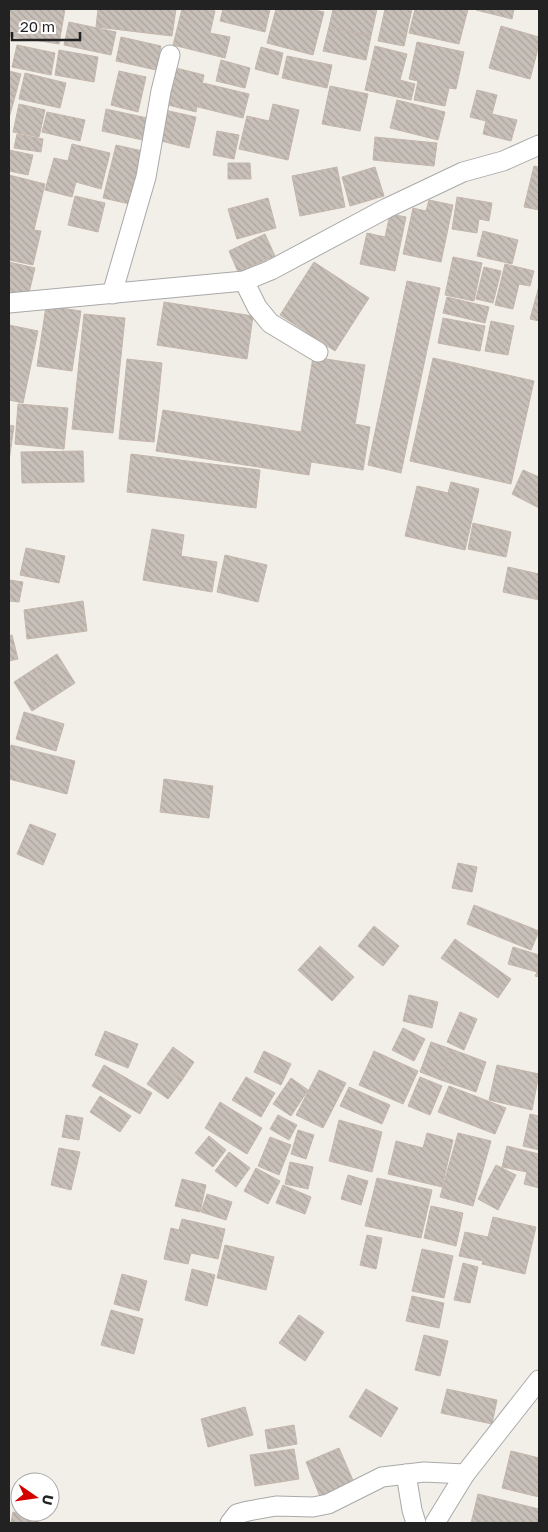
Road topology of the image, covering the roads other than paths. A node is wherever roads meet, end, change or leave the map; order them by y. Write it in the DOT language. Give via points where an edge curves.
graph roads {
  1 [pos="170,55"];
  2 [pos="539,145"];
  3 [pos="244,281"];
  4 [pos="112,294"];
  5 [pos="9,303"];
  6 [pos="318,352"];
  7 [pos="539,1380"];
  8 [pos="406,1474"];
  9 [pos="465,1474"];
  10 [pos="230,1523"];
  11 [pos="416,1523"];
  12 [pos="435,1523"];
  1 -- 4 [label="street" via="160,91 146,177"];
  2 -- 3 [label="street" via="503,161 463,172"];
  3 -- 4 [label="street"];
  3 -- 6 [label="street" via="257,307 270,323"];
  4 -- 5 [label="street"];
  7 -- 9 [label="street"];
  8 -- 9 [label="street"];
  8 -- 10 [label="street" via="382,1477 328,1504 313,1508 276,1506 248,1510 237,1514"];
  8 -- 11 [label="street"];
  9 -- 12 [label="street"];
}
